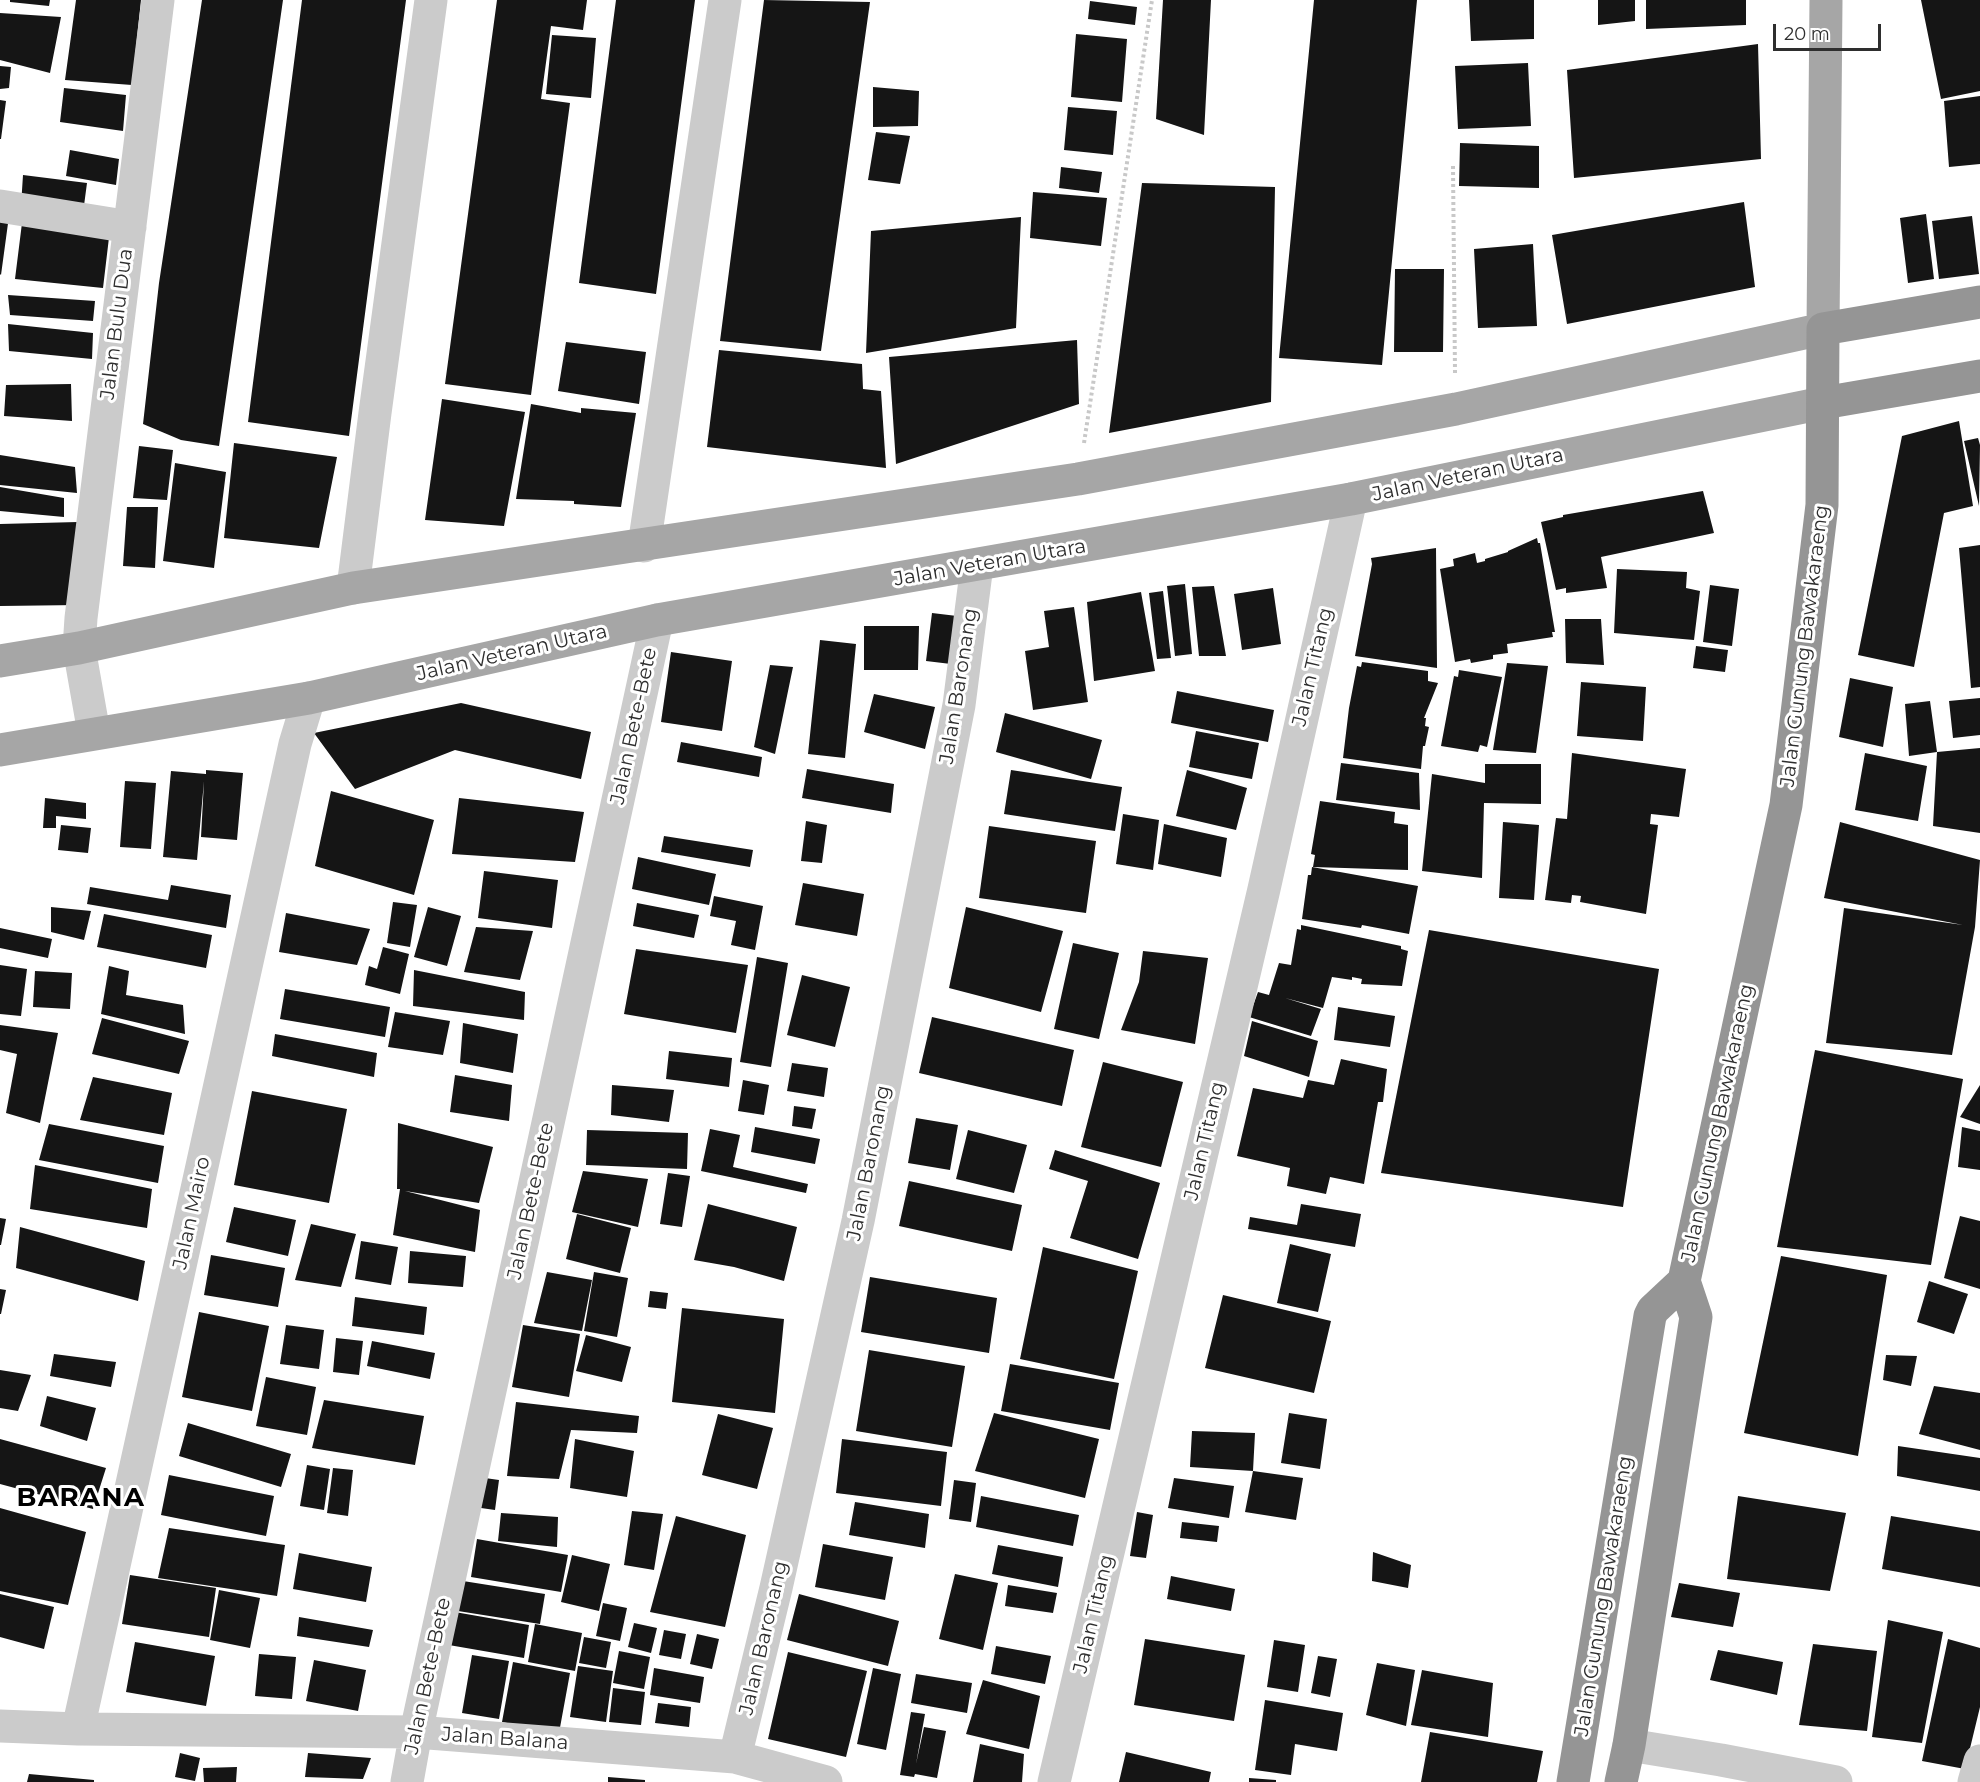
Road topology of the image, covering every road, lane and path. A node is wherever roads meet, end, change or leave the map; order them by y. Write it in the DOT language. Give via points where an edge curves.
graph roads {
  1 [pos="158,0"];
  2 [pos="430,0"];
  3 [pos="725,0"];
  4 [pos="1152,0"];
  5 [pos="1826,0"];
  6 [pos="1453,166"];
  7 [pos="0,206"];
  8 [pos="130,227"];
  9 [pos="1980,302"];
  10 [pos="1824,329"];
  11 [pos="1980,376"];
  12 [pos="1823,403"];
  13 [pos="1456,409"];
  14 [pos="1078,479"];
  15 [pos="1351,499"];
  16 [pos="644,546"];
  17 [pos="977,565"];
  18 [pos="353,588"];
  19 [pos="657,620"];
  20 [pos="79,648"];
  21 [pos="0,661"];
  22 [pos="309,699"];
  23 [pos="94,733"];
  24 [pos="0,750"];
  25 [pos="1684,1281"];
  26 [pos="0,1726"];
  27 [pos="78,1729"];
  28 [pos="416,1732"];
  29 [pos="1629,1745"];
  30 [pos="735,1757"];
  31 [pos="1980,1761"];
  32 [pos="407,1782"];
  33 [pos="826,1782"];
  34 [pos="1054,1782"];
  35 [pos="1573,1782"];
  36 [pos="1621,1782"];
  37 [pos="1836,1782"];
  38 [pos="1974,1782"];
  1 -- 8 [label="street, Jalan Bulu Dua"];
  2 -- 18 [label="street"];
  3 -- 16 [label="street"];
  4 -- 14 [label="path"];
  5 -- 10 [label="main road, Jalan Gunung Bawakaraeng"];
  6 -- 13 [label="path"];
  7 -- 8 [label="street"];
  8 -- 20 [label="street, Jalan Bulu Dua"];
  9 -- 10 [label="highway"];
  10 -- 12 [label="highway, Jalan Gunung Bawakaraeng"];
  10 -- 13 [label="main road"];
  11 -- 12 [label="highway, Jalan Veteran Utara"];
  12 -- 15 [label="main road, Jalan Veteran Utara"];
  12 -- 25 [label="highway, Jalan Gunung Bawakaraeng" via="1822,505 1786,805"];
  13 -- 14 [label="main road"];
  14 -- 16 [label="main road"];
  15 -- 17 [label="main road, Jalan Veteran Utara"];
  15 -- 34 [label="street, Jalan Titang" via="1264,889"];
  16 -- 18 [label="main road"];
  17 -- 19 [label="main road, Jalan Veteran Utara"];
  17 -- 30 [label="street, Jalan Baronang" via="959,705 858,1221"];
  18 -- 20 [label="main road"];
  19 -- 22 [label="main road, Jalan Veteran Utara"];
  19 -- 28 [label="street, Jalan Bete-Bete"];
  20 -- 21 [label="main road"];
  20 -- 23 [label="street, Jalan Bulu Dua"];
  22 -- 23 [label="main road, Jalan Veteran Utara"];
  22 -- 27 [label="street, Jalan Mairo" via="295,744"];
  23 -- 24 [label="main road, Jalan Veteran Utara"];
  25 -- 29 [label="highway, Jalan Gunung Bawakaraeng" via="1696,1315"];
  25 -- 35 [label="highway, Jalan Gunung Bawakaraeng" via="1650,1316"];
  26 -- 27 [label="street, Jalan Balana"];
  27 -- 28 [label="street, Jalan Balana"];
  28 -- 30 [label="street, Jalan Balana"];
  28 -- 32 [label="street, Jalan Bete-Bete"];
  29 -- 36 [label="highway, Jalan Gunung Bawakaraeng"];
  29 -- 37 [label="street"];
  30 -- 33 [label="street, Jalan Balana"];
  31 -- 38 [label="street"];
}
